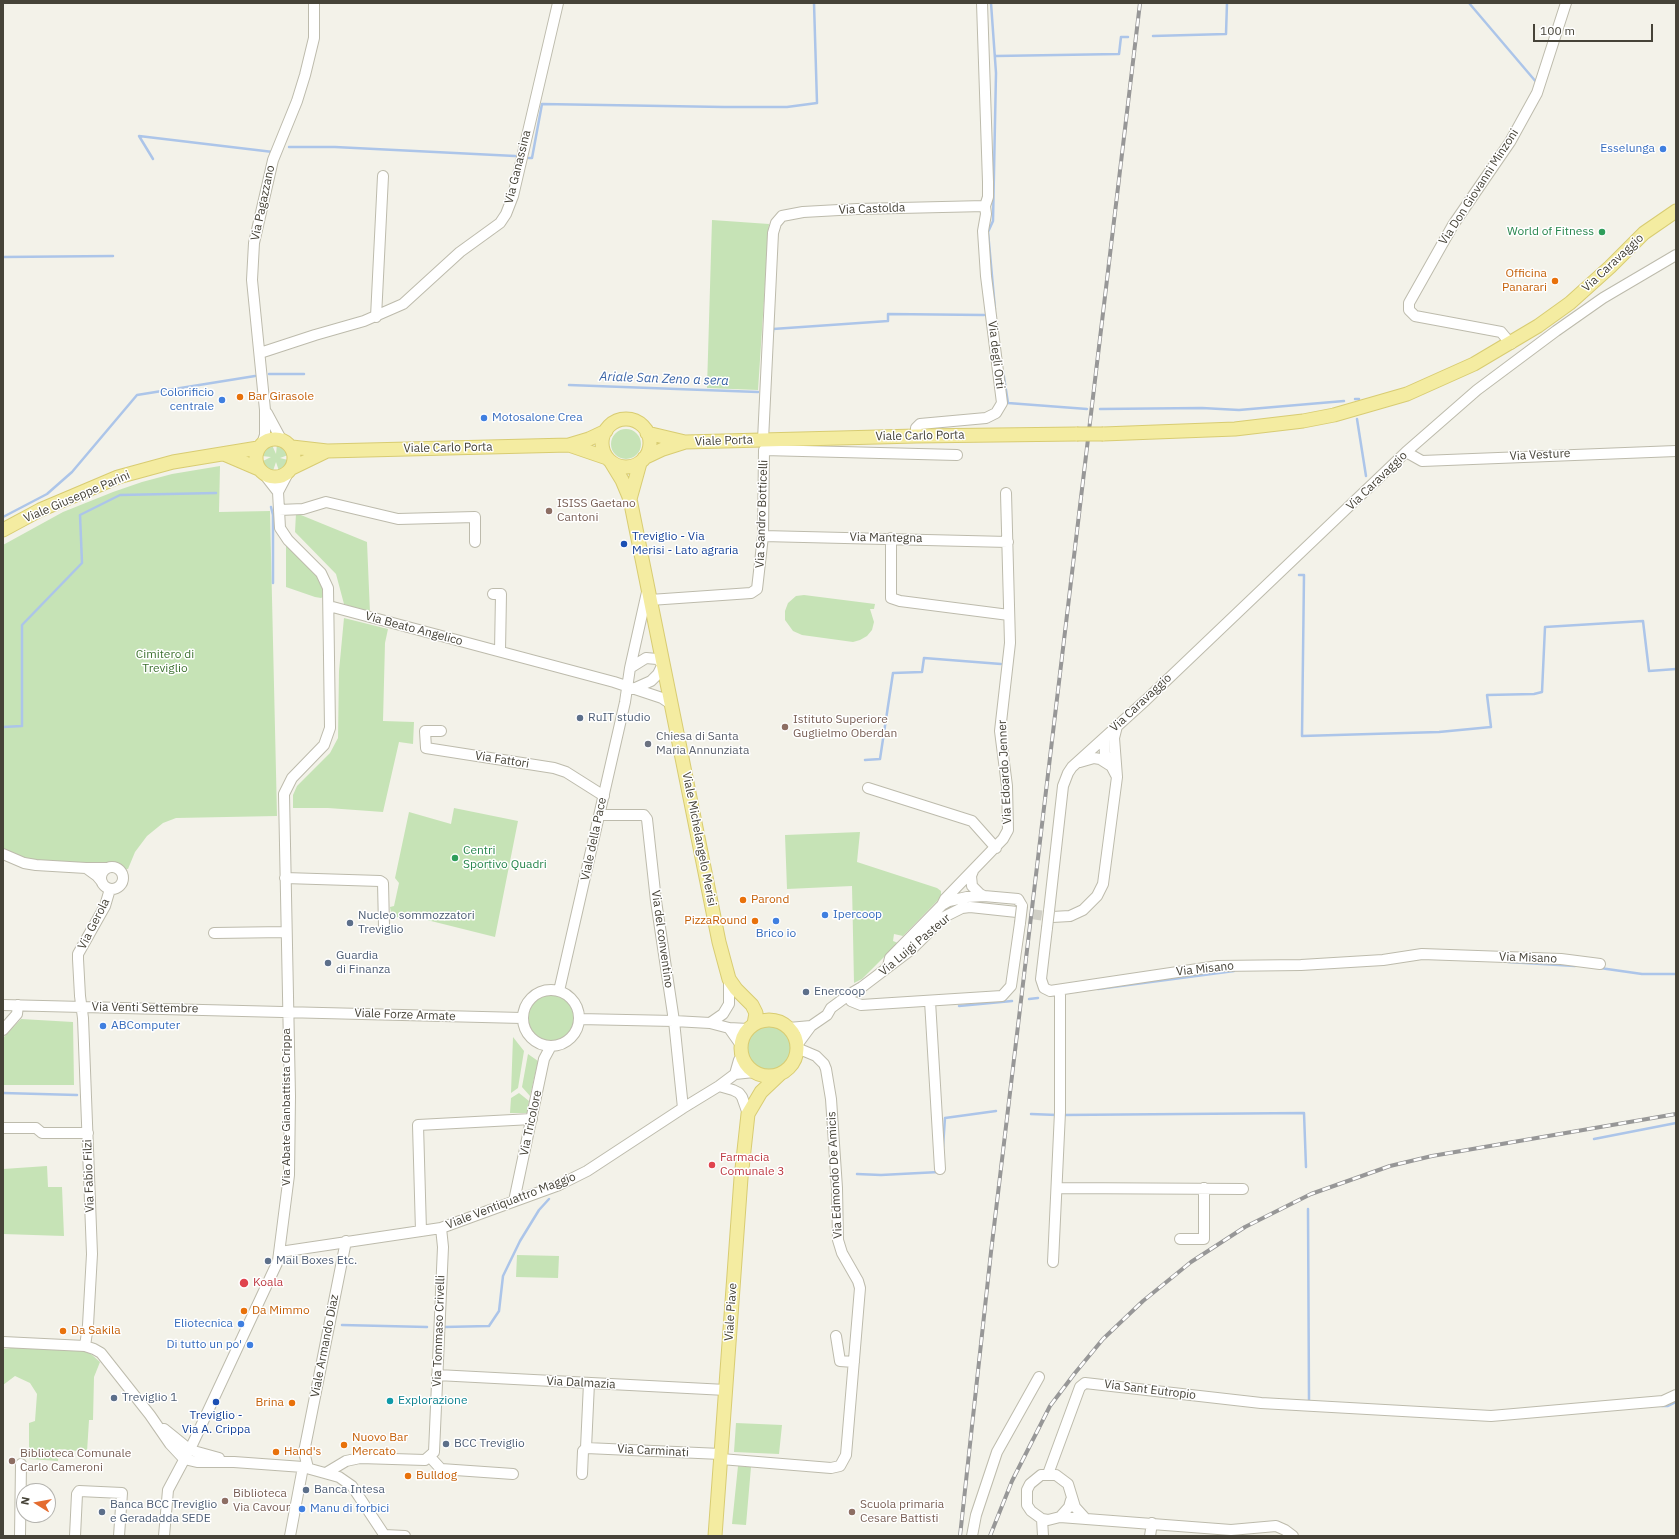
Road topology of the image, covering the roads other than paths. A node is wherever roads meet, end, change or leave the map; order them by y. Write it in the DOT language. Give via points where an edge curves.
graph roads {
  1 [pos="314,3"];
  2 [pos="558,3"];
  3 [pos="982,3"];
  4 [pos="1566,3"];
  5 [pos="383,176"];
  6 [pos="985,206"];
  7 [pos="1673,214"];
  8 [pos="1676,255"];
  9 [pos="376,317"];
  10 [pos="1510,344"];
  11 [pos="260,353"];
  12 [pos="265,410"];
  13 [pos="606,431"];
  14 [pos="647,433"];
  15 [pos="1103,434"];
  16 [pos="916,436"];
  17 [pos="281,439"];
  18 [pos="763,440"];
  19 [pos="685,442"];
  20 [pos="570,445"];
  21 [pos="260,446"];
  22 [pos="292,447"];
  23 [pos="1676,450"];
  24 [pos="327,451"];
  25 [pos="1406,452"];
  26 [pos="224,454"];
  27 [pos="957,455"];
  28 [pos="609,460"];
  29 [pos="642,461"];
  30 [pos="290,470"];
  31 [pos="262,472"];
  32 [pos="278,492"];
  33 [pos="1006,493"];
  34 [pos="630,499"];
  35 [pos="279,510"];
  36 [pos="3,530"];
  37 [pos="763,536"];
  38 [pos="891,538"];
  39 [pos="475,542"];
  40 [pos="1008,542"];
  41 [pos="493,594"];
  42 [pos="649,595"];
  43 [pos="328,606"];
  44 [pos="1009,615"];
  45 [pos="500,651"];
  46 [pos="663,664"];
  47 [pos="630,668"];
  48 [pos="630,688"];
  49 [pos="671,704"];
  50 [pos="1118,726"];
  51 [pos="441,731"];
  52 [pos="1104,739"];
  53 [pos="1115,750"];
  54 [pos="1078,763"];
  55 [pos="1111,766"];
  56 [pos="1117,778"];
  57 [pos="868,788"];
  58 [pos="604,796"];
  59 [pos="600,815"];
  60 [pos="996,848"];
  61 [pos="3,854"];
  62 [pos="86,868"];
  63 [pos="107,868"];
  64 [pos="973,871"];
  65 [pos="284,878"];
  66 [pos="106,885"];
  67 [pos="984,896"];
  68 [pos="942,905"];
  69 [pos="1020,909"];
  70 [pos="1050,914"];
  71 [pos="384,926"];
  72 [pos="286,932"];
  73 [pos="214,933"];
  74 [pos="1600,964"];
  75 [pos="887,968"];
  76 [pos="729,979"];
  77 [pos="862,987"];
  78 [pos="559,991"];
  79 [pos="1060,994"];
  80 [pos="851,1001"];
  81 [pos="930,1001"];
  82 [pos="752,1004"];
  83 [pos="3,1005"];
  84 [pos="18,1005"];
  85 [pos="82,1007"];
  86 [pos="287,1011"];
  87 [pos="827,1015"];
  88 [pos="522,1018"];
  89 [pos="579,1019"];
  90 [pos="674,1020"];
  91 [pos="772,1020"];
  92 [pos="710,1023"];
  93 [pos="751,1026"];
  94 [pos="811,1026"];
  95 [pos="729,1028"];
  96 [pos="789,1028"];
  97 [pos="3,1030"];
  98 [pos="552,1046"];
  99 [pos="797,1046"];
  100 [pos="742,1051"];
  101 [pos="757,1073"];
  102 [pos="735,1074"];
  103 [pos="780,1074"];
  104 [pos="719,1086"];
  105 [pos="760,1092"];
  106 [pos="683,1108"];
  107 [pos="748,1114"];
  108 [pos="532,1119"];
  109 [pos="3,1128"];
  110 [pos="88,1133"];
  111 [pos="940,1170"];
  112 [pos="1057,1188"];
  113 [pos="1204,1188"];
  114 [pos="1243,1189"];
  115 [pos="514,1201"];
  116 [pos="441,1228"];
  117 [pos="421,1231"];
  118 [pos="1180,1239"];
  119 [pos="346,1241"];
  120 [pos="280,1252"];
  121 [pos="1053,1262"];
  122 [pos="836,1336"];
  123 [pos="3,1342"];
  124 [pos="85,1346"];
  125 [pos="854,1362"];
  126 [pos="437,1374"];
  127 [pos="1039,1377"];
  128 [pos="589,1383"];
  129 [pos="726,1390"];
  130 [pos="1676,1395"];
  131 [pos="150,1415"];
  132 [pos="586,1448"];
  133 [pos="190,1450"];
  134 [pos="430,1457"];
  135 [pos="721,1457"];
  136 [pos="184,1459"];
  137 [pos="234,1462"];
  138 [pos="21,1464"];
  139 [pos="302,1467"];
  140 [pos="326,1473"];
  141 [pos="513,1474"];
  142 [pos="582,1474"];
  143 [pos="1048,1474"];
  144 [pos="1071,1500"];
  145 [pos="1060,1517"];
  146 [pos="1086,1518"];
  147 [pos="1042,1519"];
  148 [pos="1152,1523"];
  149 [pos="384,1535"];
  150 [pos="20,1536"];
  151 [pos="75,1536"];
  152 [pos="119,1536"];
  153 [pos="164,1536"];
  154 [pos="290,1536"];
  155 [pos="405,1536"];
  156 [pos="715,1536"];
  157 [pos="972,1536"];
  158 [pos="1043,1536"];
  159 [pos="1150,1536"];
  160 [pos="1293,1536"];
  1 -- 11 [label="street, Via Pagazzano" via="314,38 305,75 272,160 254,244 252,280"];
  2 -- 9 [label="street, Via Ganassina" via="521,165 506,214 500,223 460,252 403,304"];
  3 -- 6 [label="street" via="988,182"];
  4 -- 10 [label="street, Via Don Giovanni Minzoni" via="1537,93 1510,142 1453,225 1409,303 1409,310 1416,316 1502,332"];
  5 -- 9 [label="street"];
  6 -- 16 [label="street, Via degli Orti" via="983,231 986,276 1002,397 1000,408 986,418 920,424 916,428"];
  6 -- 18 [label="street, Via Castolda" via="819,211 782,216 772,233"];
  7 -- 10 [label="main road, Via Caravaggio" via="1644,233 1619,260 1570,303"];
  8 -- 25 [label="street, Via Caravaggio" via="1603,298 1556,331 1477,390"];
  9 -- 11 [label="street, Via Ganassina"];
  10 -- 15 [label="main road, Via Caravaggio" via="1445,378 1407,394 1369,406 1311,419 1235,429"];
  11 -- 12 [label="street, Via Pagazzano"];
  12 -- 17 [label="street, Via Pagazzano"];
  12 -- 21 [label="street, Via Pagazzano" via="265,435"];
  13 -- 14 [label="main road, Viale Carlo Porta" via="616,422 623,420 637,422"];
  13 -- 20 [label="main road, Viale Carlo Porta"];
  13 -- 28 [label="main road" via="602,445"];
  14 -- 19 [label="main road"];
  14 -- 29 [label="main road" via="650,446"];
  15 -- 16 [label="main road, Viale Carlo Porta, bridge"];
  16 -- 18 [label="main road, Viale Carlo Porta"];
  17 -- 21 [label="main road" via="271,439"];
  17 -- 22 [label="main road, Viale Carlo Porta"];
  18 -- 19 [label="main road, Viale Porta"];
  19 -- 29 [label="main road, Viale Carlo Porta" via="663,449"];
  20 -- 24 [label="main road, Viale Carlo Porta"];
  20 -- 28 [label="main road, Viale Carlo Porta"];
  21 -- 26 [label="main road, Viale Giuseppe Parini"];
  21 -- 31 [label="main road" via="256,459"];
  22 -- 24 [label="main road, Viale Carlo Porta"];
  22 -- 30 [label="main road" via="295,458"];
  23 -- 25 [label="street, Via Vesture" via="1422,461"];
  24 -- 30 [label="main road, Viale Carlo Porta"];
  25 -- 50 [label="street, Via Caravaggio"];
  26 -- 31 [label="main road"];
  26 -- 36 [label="main road, Viale Giuseppe Parini" via="173,462 118,477 40,510"];
  27 -- 37 [label="street, Via Sandro Botticelli" via="764,450"];
  28 -- 29 [label="main road, Viale Carlo Porta" via="622,467"];
  28 -- 34 [label="main road, Viale Michelangelo Merisi"];
  29 -- 34 [label="main road, Viale Michelangelo Merisi"];
  30 -- 31 [label="main road, Viale Carlo Porta" via="276,477"];
  30 -- 32 [label="street"];
  31 -- 32 [label="street"];
  32 -- 35 [label="street, Via Abate Gianbattista Crippa"];
  33 -- 40 [label="street, Via Edoardo Jenner"];
  34 -- 42 [label="main road, Viale Michelangelo Merisi"];
  35 -- 39 [label="street" via="303,509 326,502 398,519 475,518"];
  35 -- 43 [label="street, Via Abate Gianbattista Crippa" via="282,533 325,579"];
  37 -- 38 [label="street, Via Mantegna"];
  37 -- 42 [label="street, Via Sandro Botticelli" via="759,584 754,592"];
  38 -- 40 [label="street, Via Mantegna"];
  38 -- 44 [label="street" via="891,598"];
  40 -- 44 [label="street, Via Edoardo Jenner"];
  41 -- 45 [label="street" via="501,594"];
  42 -- 46 [label="main road, Viale Michelangelo Merisi"];
  42 -- 47 [label="street, Viale della Pace"];
  43 -- 45 [label="street, Via Beato Angelico"];
  43 -- 65 [label="street, Via Abate Gianbattista Crippa" via="330,730 324,745 292,778 284,794"];
  44 -- 60 [label="street, Via Edoardo Jenner" via="1010,643 1000,731 1008,830"];
  45 -- 48 [label="street, Via Beato Angelico"];
  46 -- 47 [label="street" via="657,659 646,658"];
  46 -- 48 [label="street" via="651,681"];
  46 -- 49 [label="main road, Viale Michelangelo Merisi"];
  47 -- 48 [label="street, Viale della Pace"];
  48 -- 49 [label="street" via="662,698"];
  48 -- 58 [label="street, Viale della Pace"];
  49 -- 76 [label="main road, Viale Michelangelo Merisi" via="719,942"];
  50 -- 52 [label="street, Via Caravaggio"];
  50 -- 53 [label="street" via="1114,738"];
  51 -- 58 [label="street, Via Fattori" via="425,731 426,748 554,768 566,772"];
  52 -- 53 [label="street"];
  52 -- 54 [label="street, Via Misano"];
  52 -- 55 [label="street" via="1105,754"];
  53 -- 56 [label="street"];
  54 -- 55 [label="street" via="1094,758"];
  54 -- 70 [label="street, Via Misano" via="1072,767 1065,779"];
  55 -- 56 [label="street"];
  56 -- 70 [label="street" via="1101,890 1083,910 1070,916"];
  57 -- 60 [label="street" via="972,821"];
  58 -- 59 [label="street, Viale della Pace"];
  59 -- 78 [label="street, Viale della Pace"];
  59 -- 90 [label="street, Via del conventino" via="647,817"];
  60 -- 64 [label="street, Via Edoardo Jenner"];
  61 -- 62 [label="street" via="36,865"];
  62 -- 63 [label="street"];
  62 -- 66 [label="street, Via Gerola"];
  63 -- 66 [label="street, Via Gerola" via="101,876"];
  63 -- 66 [label="street, Via Gerola" via="116,868 122,875 120,885"];
  64 -- 67 [label="street" via="972,886"];
  64 -- 68 [label="street, Via Edoardo Jenner" via="945,898"];
  65 -- 71 [label="street" via="380,881"];
  65 -- 72 [label="street, Via Abate Gianbattista Crippa"];
  66 -- 85 [label="street, Via Gerola" via="105,906 78,954"];
  67 -- 68 [label="street" via="958,898"];
  67 -- 69 [label="street" via="1018,899"];
  68 -- 75 [label="street, Via Edoardo Jenner" via="890,958"];
  69 -- 75 [label="street, Via Luigi Pasteur" via="962,908 944,917 912,949"];
  69 -- 81 [label="street, bridge" via="1011,986 1006,994 997,997"];
  70 -- 74 [label="street, Via Misano, bridge" via="1041,979 1042,985 1050,991 1218,966 1301,965 1383,960 1422,954 1561,959"];
  72 -- 73 [label="street"];
  72 -- 86 [label="street, Via Abate Gianbattista Crippa"];
  75 -- 77 [label="street, Via Luigi Pasteur"];
  76 -- 82 [label="main road, Viale Michelangelo Merisi"];
  76 -- 92 [label="street" via="729,1004 723,1014"];
  77 -- 80 [label="street, Via Luigi Pasteur" via="861,992"];
  77 -- 87 [label="street, Via Luigi Pasteur" via="838,1003"];
  78 -- 88 [label="street" via="545,990 534,995 525,1005"];
  78 -- 89 [label="street" via="574,1001"];
  79 -- 112 [label="street"];
  80 -- 81 [label="street" via="862,1005"];
  80 -- 87 [label="street, Via Luigi Pasteur" via="833,1014"];
  81 -- 111 [label="street"];
  82 -- 91 [label="main road, Viale Michelangelo Merisi" via="759,1005 768,1012"];
  82 -- 93 [label="main road" via="756,1013"];
  83 -- 84 [label="street, Via Venti Settembre"];
  84 -- 85 [label="street, Via Venti Settembre"];
  84 -- 97 [label="street" via="17,1014"];
  85 -- 86 [label="street, Via Venti Settembre"];
  85 -- 110 [label="street, Via Fabio Filzi"];
  86 -- 88 [label="street, Viale Forze Armate"];
  86 -- 120 [label="street, Via Abate Gianbattista Crippa" via="290,1166"];
  87 -- 94 [label="street, Via Luigi Pasteur"];
  88 -- 98 [label="street" via="524,1028 531,1038 542,1045"];
  89 -- 90 [label="street"];
  89 -- 98 [label="street" via="570,1039"];
  90 -- 92 [label="street"];
  90 -- 106 [label="street, Via del conventino"];
  91 -- 93 [label="main road"];
  91 -- 96 [label="main road" via="781,1022"];
  92 -- 95 [label="street"];
  93 -- 95 [label="street"];
  93 -- 100 [label="main road"];
  94 -- 96 [label="street, Via Luigi Pasteur"];
  94 -- 99 [label="street, Via Luigi Pasteur"];
  95 -- 100 [label="street"];
  96 -- 99 [label="main road"];
  98 -- 108 [label="street, Via Tricolore" via="544,1059"];
  99 -- 103 [label="main road" via="790,1066"];
  99 -- 125 [label="street, Via Edmondo De Amicis" via="816,1056 824,1064 829,1082 838,1240 860,1288"];
  100 -- 101 [label="main road" via="749,1068"];
  100 -- 102 [label="street"];
  101 -- 102 [label="street"];
  101 -- 103 [label="main road" via="773,1076"];
  101 -- 105 [label="main road, Viale Piave"];
  102 -- 104 [label="street, Viale Ventiquattro Maggio"];
  103 -- 105 [label="main road, Viale Piave"];
  104 -- 106 [label="street, Viale Ventiquattro Maggio"];
  104 -- 107 [label="street" via="739,1094"];
  105 -- 107 [label="main road, Viale Piave"];
  106 -- 115 [label="street, Viale Ventiquattro Maggio" via="587,1171 559,1185"];
  107 -- 129 [label="main road, Viale Piave"];
  108 -- 115 [label="street, Via Tricolore"];
  108 -- 117 [label="street" via="418,1125"];
  109 -- 110 [label="street" via="36,1128 42,1133"];
  110 -- 124 [label="street, Via Fabio Filzi" via="92,1274"];
  112 -- 113 [label="street"];
  112 -- 121 [label="street"];
  113 -- 114 [label="street"];
  113 -- 118 [label="street" via="1204,1239"];
  115 -- 116 [label="street, Viale Ventiquattro Maggio"];
  116 -- 117 [label="street, Viale Ventiquattro Maggio"];
  116 -- 126 [label="street, Via Tommaso Crivelli" via="443,1247"];
  117 -- 119 [label="street, Viale Ventiquattro Maggio"];
  119 -- 120 [label="street, Viale Ventiquattro Maggio"];
  119 -- 139 [label="street, Viale Armando Diaz" via="304,1452 297,1460"];
  120 -- 133 [label="street, Via Abate Gianbattista Crippa" via="274,1273"];
  122 -- 125 [label="street" via="840,1360"];
  123 -- 124 [label="street"];
  124 -- 131 [label="street" via="101,1353"];
  125 -- 135 [label="street, Via Edmondo De Amicis" via="846,1455 840,1466 831,1468"];
  126 -- 128 [label="street, Via Dalmazia"];
  126 -- 134 [label="street, Via Tommaso Crivelli" via="436,1447"];
  127 -- 157 [label="street" via="997,1452 976,1515"];
  128 -- 129 [label="street, Via Dalmazia"];
  128 -- 132 [label="street"];
  129 -- 135 [label="main road, Viale Piave"];
  130 -- 143 [label="street, Via Sant Eutropio" via="1663,1400 1491,1416 1262,1403 1085,1383 1080,1387"];
  131 -- 133 [label="street"];
  131 -- 136 [label="street"];
  132 -- 135 [label="street, Via Carminati"];
  132 -- 142 [label="street" via="583,1451"];
  133 -- 136 [label="street, Via Abate Gianbattista Crippa"];
  133 -- 137 [label="street"];
  134 -- 140 [label="street" via="425,1460 360,1458 346,1461"];
  134 -- 141 [label="street" via="441,1469"];
  135 -- 156 [label="main road, Viale Piave"];
  136 -- 137 [label="street" via="197,1462"];
  136 -- 153 [label="street, Via Abate Gianbattista Crippa" via="168,1490"];
  137 -- 139 [label="street"];
  138 -- 150 [label="street"];
  139 -- 140 [label="street"];
  139 -- 154 [label="street"];
  140 -- 149 [label="street" via="347,1481"];
  143 -- 144 [label="street" via="1056,1475 1068,1484"];
  143 -- 147 [label="street" via="1034,1478 1026,1490 1030,1511"];
  144 -- 145 [label="street" via="1069,1507"];
  144 -- 146 [label="street" via="1079,1513"];
  145 -- 146 [label="street"];
  145 -- 147 [label="street"];
  146 -- 148 [label="street"];
  147 -- 158 [label="street"];
  148 -- 159 [label="street"];
  148 -- 160 [label="street" via="1231,1530 1276,1526"];
  149 -- 155 [label="street"];
  151 -- 152 [label="street" via="79,1491 122,1493"];
}
